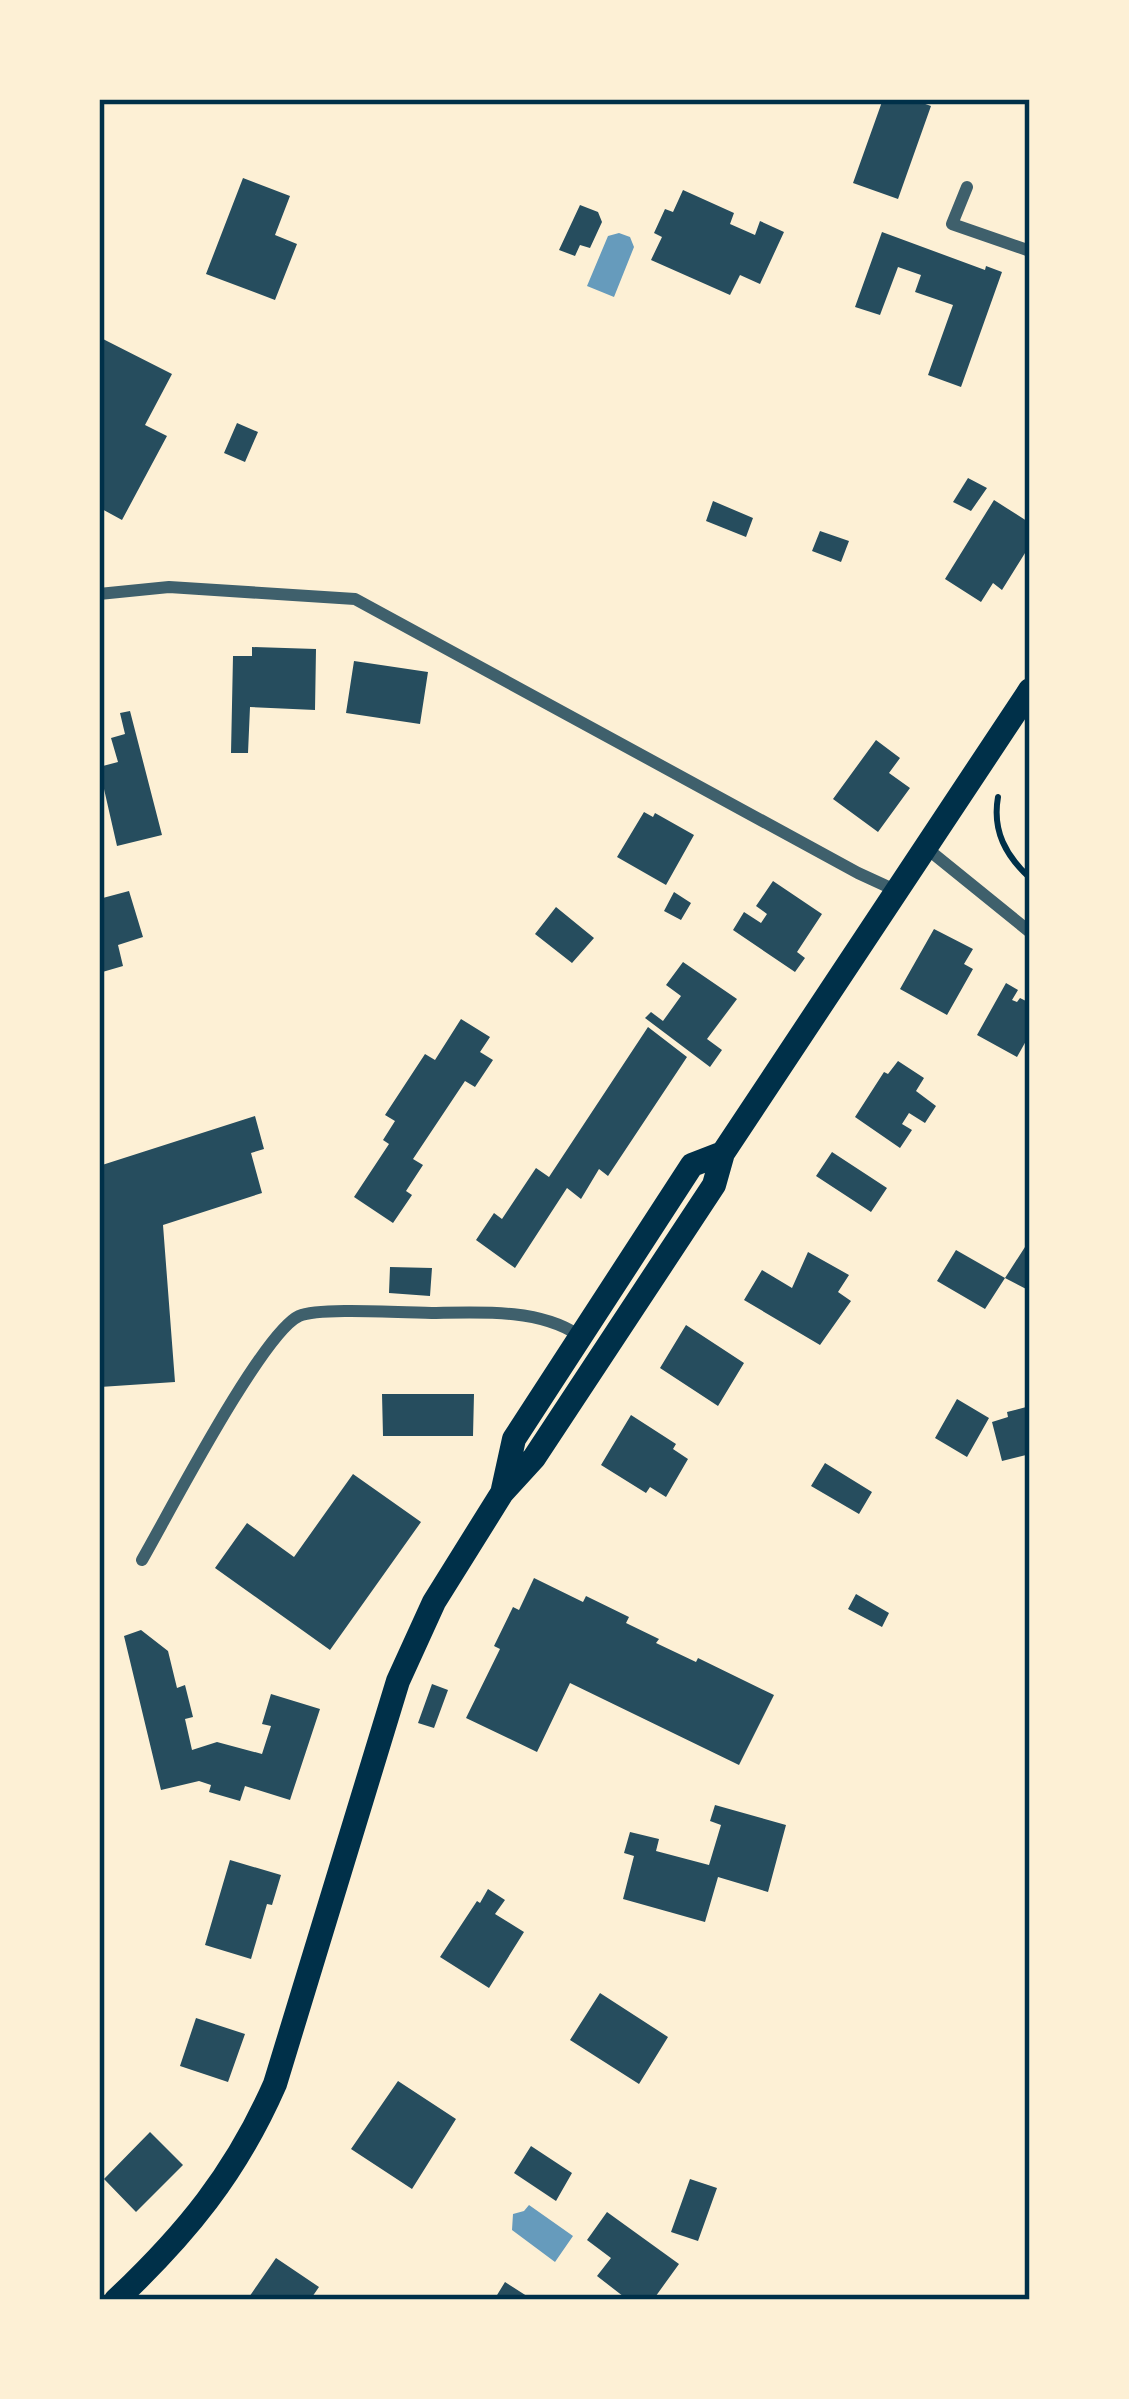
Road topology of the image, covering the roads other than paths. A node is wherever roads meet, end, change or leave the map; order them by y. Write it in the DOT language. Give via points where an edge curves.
graph roads {
  1 [pos="967,187"];
  2 [pos="1030,251"];
  3 [pos="99,594"];
  4 [pos="1030,690"];
  5 [pos="925,846"];
  6 [pos="896,890"];
  7 [pos="1030,932"];
  8 [pos="723,1153"];
  9 [pos="578,1335"];
  10 [pos="502,1493"];
  11 [pos="142,1560"];
  12 [pos="116,2300"];
  1 -- 2 [label="street" via="952,224"];
  3 -- 6 [label="street" via="170,587 355,599"];
  4 -- 5 [label="main road"];
  5 -- 6 [label="main road"];
  5 -- 7 [label="street"];
  6 -- 8 [label="main road"];
  8 -- 9 [label="main road" via="692,1165"];
  8 -- 10 [label="main road" via="714,1186 534,1458"];
  9 -- 10 [label="main road" via="514,1439"];
  9 -- 11 [label="street" via="531,1317 303,1314 269,1342"];
  10 -- 12 [label="main road" via="434,1602 398,1682 255,2128 209,2201"];
}
